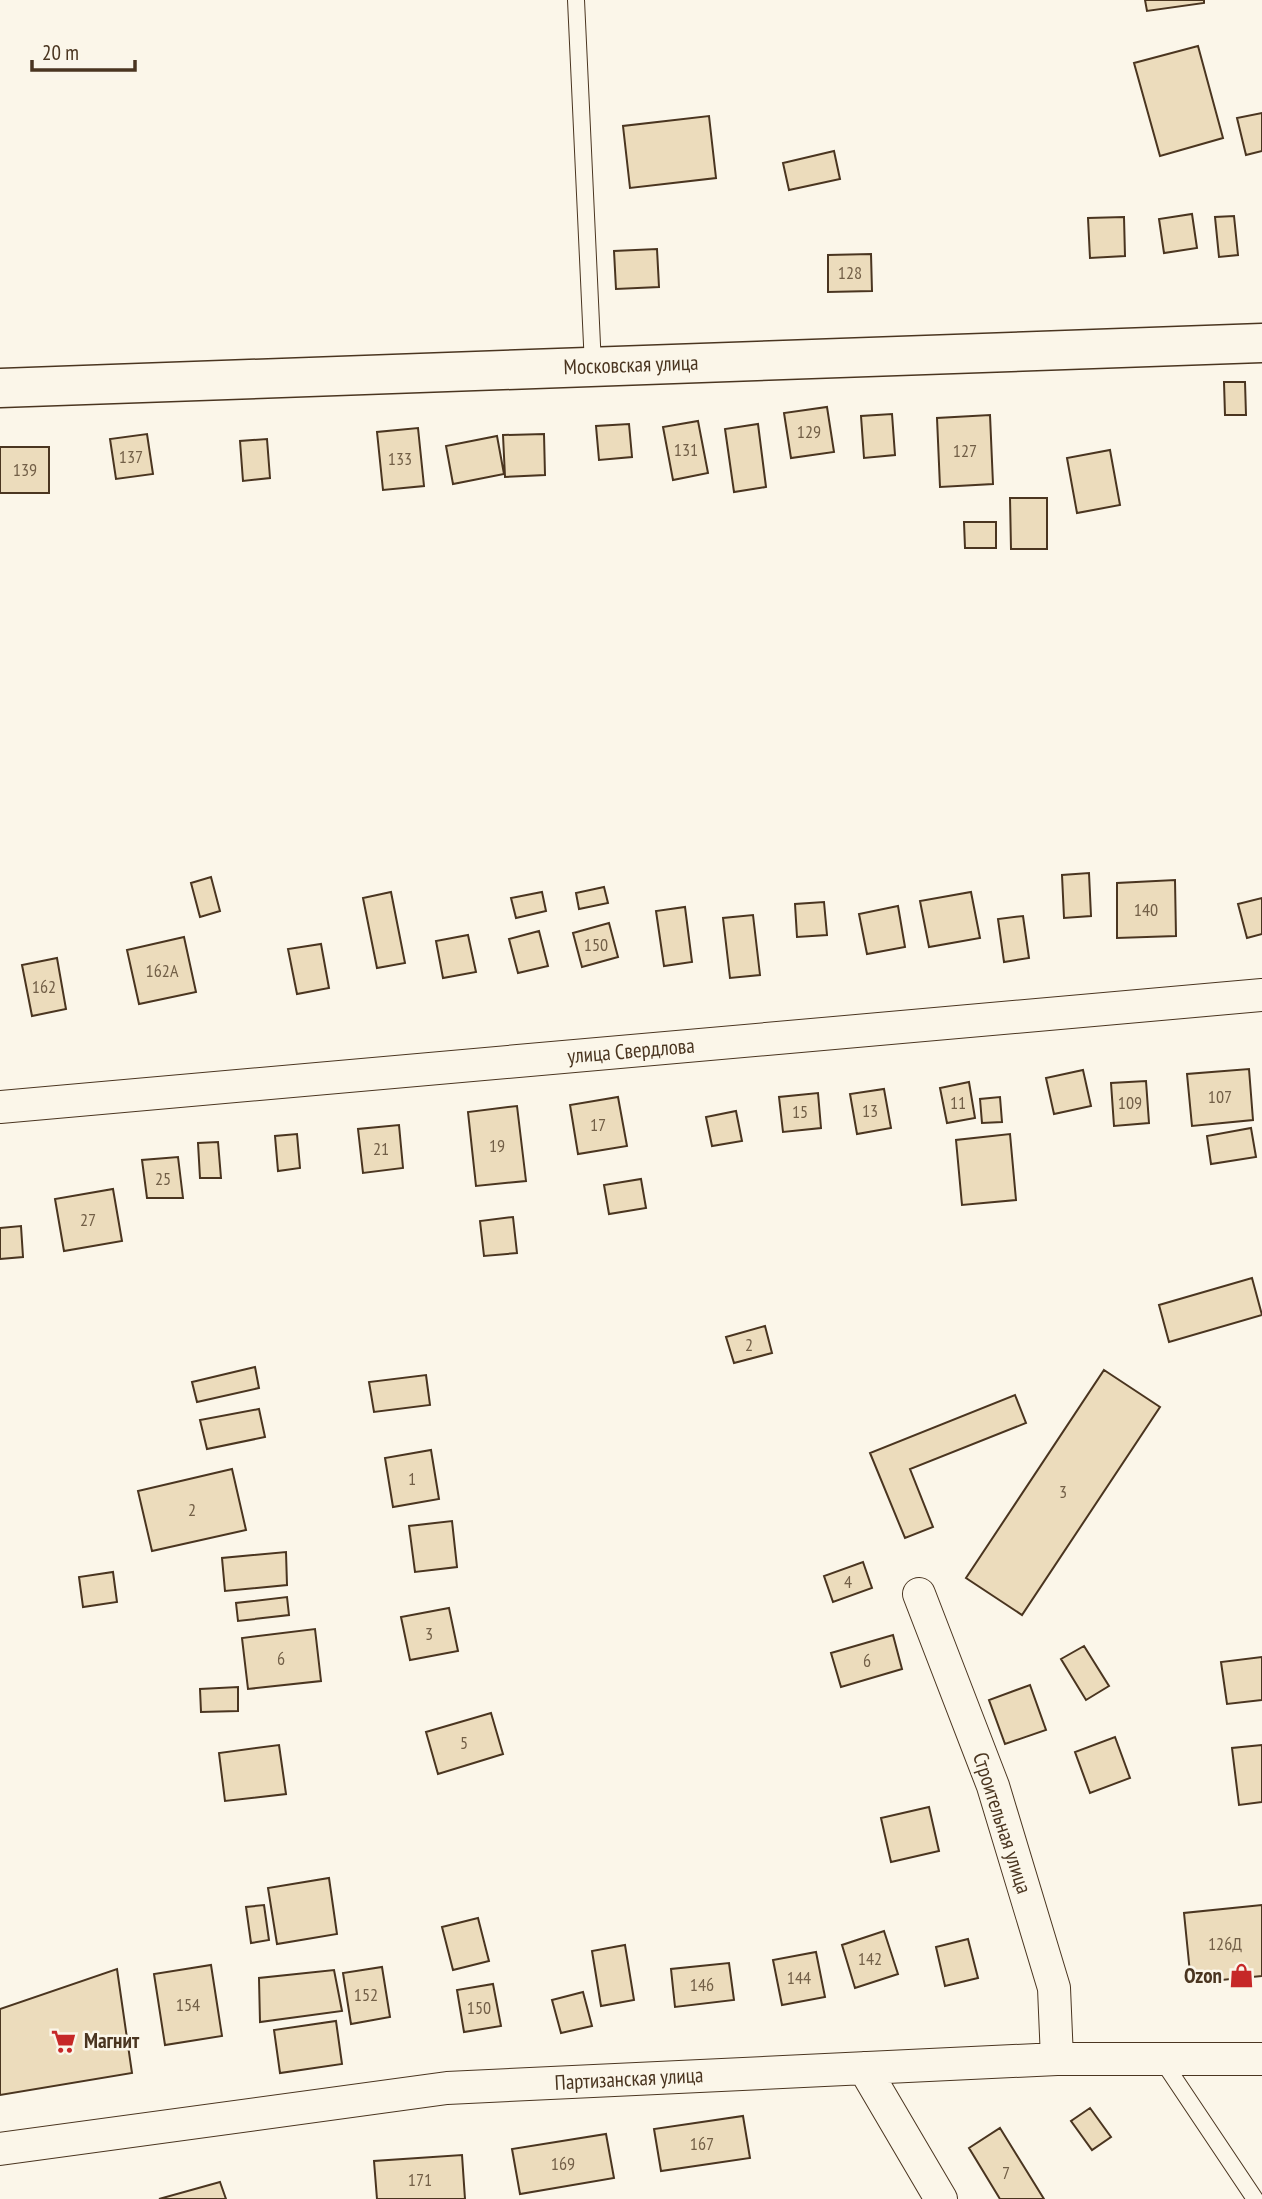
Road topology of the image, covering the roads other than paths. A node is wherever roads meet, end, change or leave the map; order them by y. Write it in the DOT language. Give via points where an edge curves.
graph roads {
  1 [pos="576,0"];
  2 [pos="1262,343"];
  3 [pos="593,366"];
  4 [pos="0,388"];
  5 [pos="1262,995"];
  6 [pos="0,1107"];
  7 [pos="919,1594"];
  8 [pos="1057,2059"];
  9 [pos="1262,2059"];
  10 [pos="1162,2060"];
  11 [pos="864,2068"];
  12 [pos="0,2149"];
  13 [pos="941,2199"];
  14 [pos="1255,2199"];
  1 -- 3 [label="lane"];
  2 -- 3 [label="street, Московская улица"];
  3 -- 4 [label="street, Московская улица"];
  5 -- 6 [label="street, улица Свердлова"];
  7 -- 8 [label="street, Строительная улица" via="993,1786 1054,1988"];
  8 -- 10 [label="street, Партизанская улица"];
  8 -- 11 [label="street, Партизанская улица"];
  9 -- 10 [label="street, Партизанская улица"];
  10 -- 14 [label="lane"];
  11 -- 12 [label="street, Партизанская улица" via="447,2088"];
  11 -- 13 [label="street"];
}
